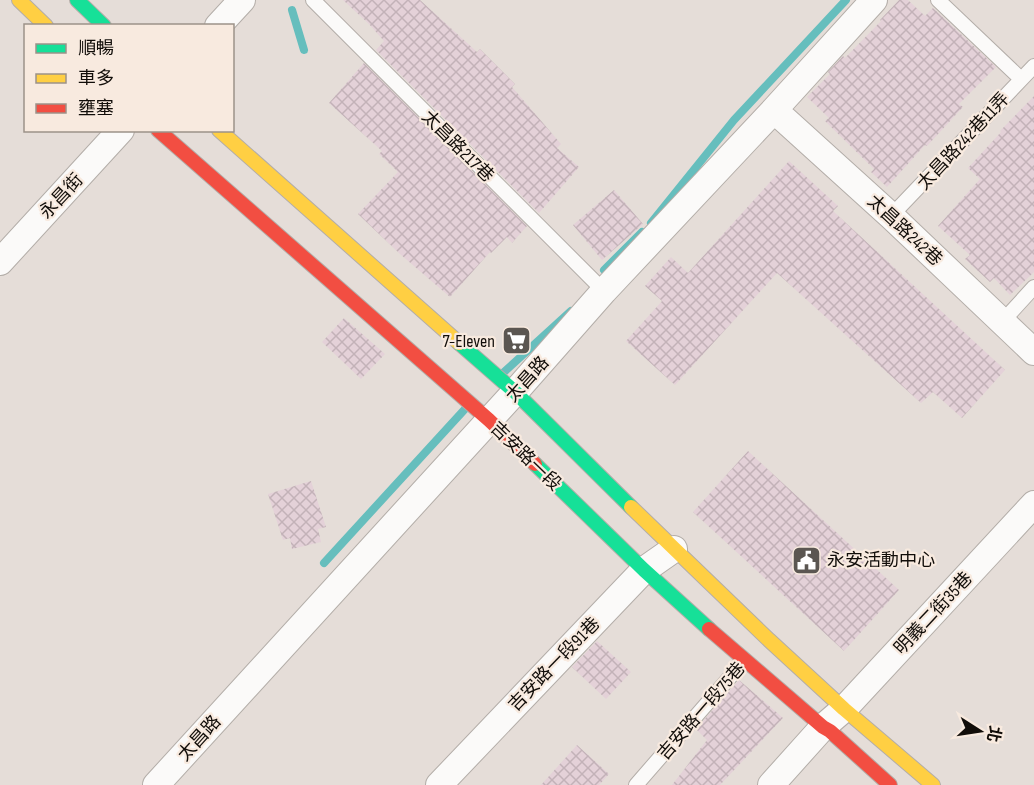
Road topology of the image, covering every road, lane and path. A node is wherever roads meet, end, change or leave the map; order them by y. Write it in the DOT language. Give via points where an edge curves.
graph roads {
  1 [pos="19,0"];
  2 [pos="77,0"];
  3 [pos="242,0"];
  4 [pos="313,0"];
  5 [pos="938,0"];
  6 [pos="868,2"];
  7 [pos="44,24"];
  8 [pos="102,24"];
  9 [pos="220,24"];
  10 [pos="1034,66"];
  11 [pos="1022,79"];
  12 [pos="774,110"];
  13 [pos="119,132"];
  14 [pos="161,132"];
  15 [pos="221,132"];
  16 [pos="891,216"];
  17 [pos="0,262"];
  18 [pos="1034,287"];
  19 [pos="604,291"];
  20 [pos="1003,321"];
  21 [pos="1034,352"];
  22 [pos="515,392"];
  23 [pos="489,420"];
  24 [pos="1034,504"];
  25 [pos="674,549"];
  26 [pos="644,570"];
  27 [pos="757,650"];
  28 [pos="832,718"];
  29 [pos="156,785"];
  30 [pos="439,785"];
  31 [pos="636,785"];
  32 [pos="771,785"];
  33 [pos="890,785"];
  34 [pos="933,785"];
  1 -- 7 [label="street"];
  2 -- 8 [label="street"];
  3 -- 9 [label="street"];
  4 -- 19 [label="lane, 太昌路217巷"];
  5 -- 11 [label="lane"];
  6 -- 12 [label="street, 太昌路"];
  10 -- 11 [label="lane, 太昌路242巷11弄"];
  11 -- 16 [label="lane, 太昌路242巷11弄"];
  12 -- 16 [label="street, 太昌路242巷"];
  12 -- 19 [label="street, 太昌路"];
  13 -- 17 [label="street, 永昌街"];
  14 -- 23 [label="street, 吉安路一段"];
  15 -- 22 [label="street, 吉安路一段"];
  16 -- 20 [label="street, 太昌路242巷"];
  18 -- 20 [label="lane"];
  19 -- 22 [label="street, 太昌路"];
  20 -- 21 [label="street, 太昌路242巷"];
  22 -- 23 [label="street, 太昌路"];
  22 -- 25 [label="street, 吉安路一段"];
  23 -- 26 [label="street, 吉安路一段"];
  23 -- 29 [label="street, 太昌路"];
  24 -- 28 [label="street, 明義二街35巷"];
  25 -- 26 [label="street, 吉安路一段91巷"];
  25 -- 27 [label="street, 吉安路一段"];
  26 -- 27 [label="street, 吉安路一段"];
  26 -- 30 [label="street, 吉安路一段91巷"];
  27 -- 28 [label="street, 吉安路一段"];
  27 -- 28 [label="street, 吉安路一段"];
  27 -- 31 [label="lane, 吉安路一段75巷"];
  28 -- 32 [label="street, 明義二街35巷"];
  28 -- 33 [label="street, 吉安路一段" via="830,731"];
  28 -- 34 [label="street, 吉安路一段"];
}
